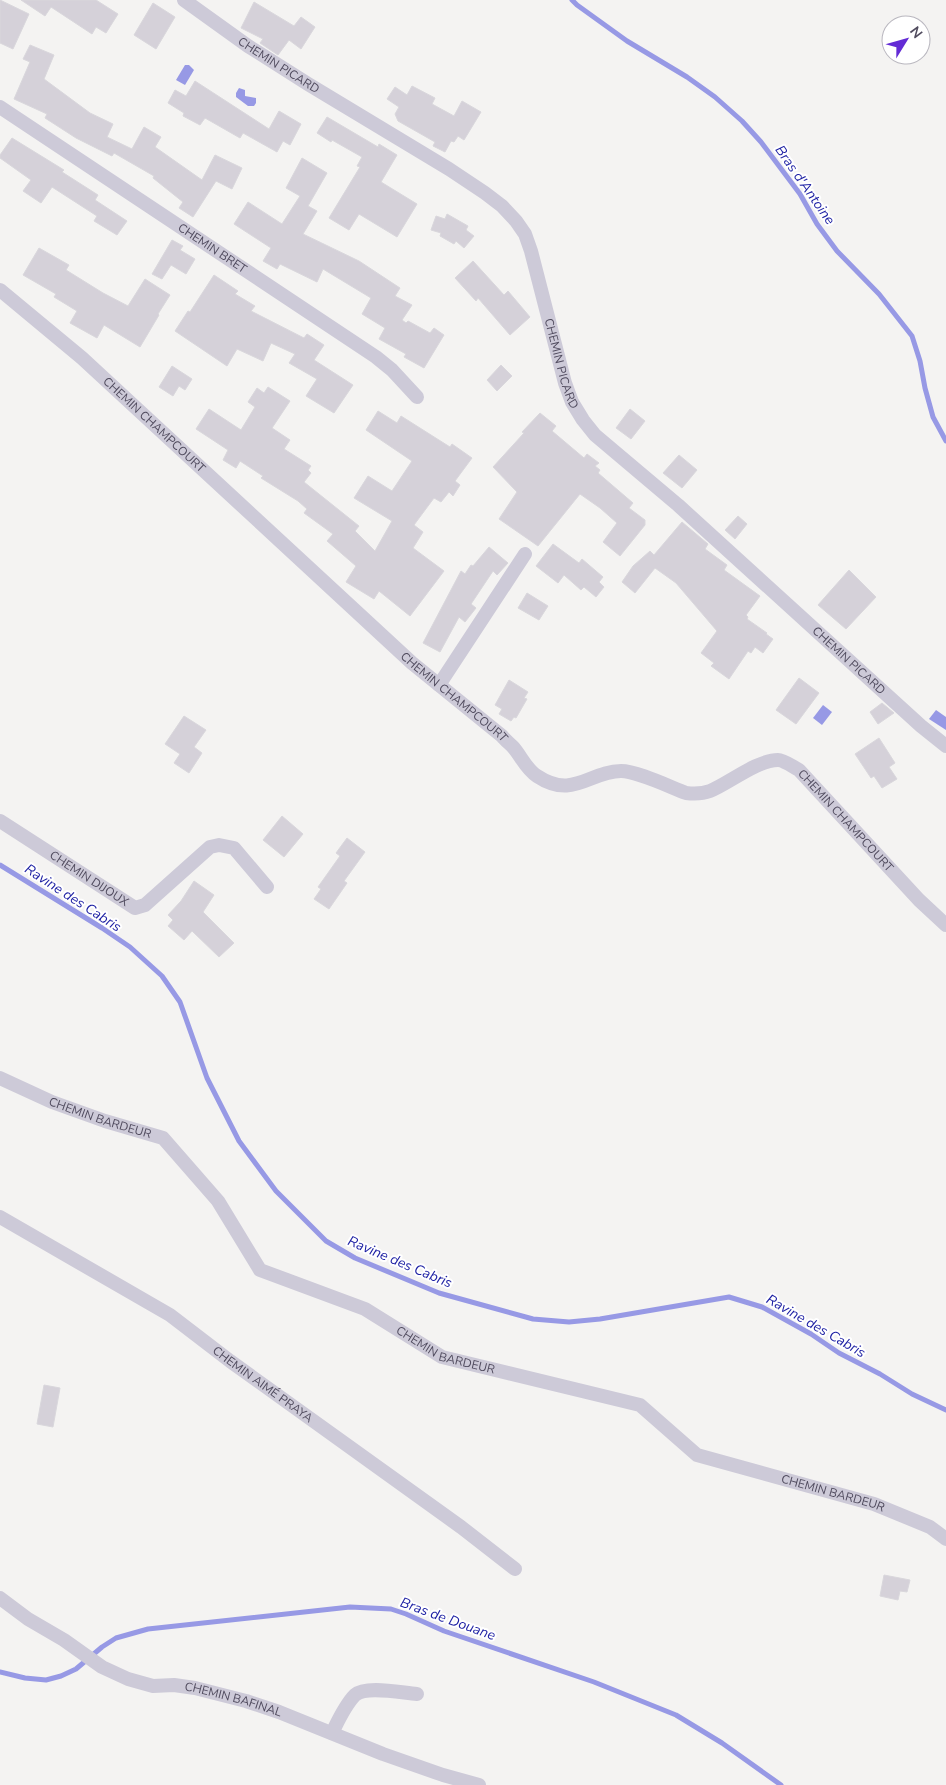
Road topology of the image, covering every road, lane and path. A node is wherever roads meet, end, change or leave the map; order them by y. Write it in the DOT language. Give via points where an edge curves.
graph roads {
  1 [pos="184,0"];
  2 [pos="0,107"];
  3 [pos="0,290"];
  4 [pos="418,397"];
  5 [pos="525,554"];
  6 [pos="439,685"];
  7 [pos="946,746"];
  8 [pos="0,821"];
  9 [pos="267,887"];
  10 [pos="946,925"];
  11 [pos="0,1078"];
  12 [pos="0,1217"];
  13 [pos="946,1539"];
  14 [pos="514,1569"];
  15 [pos="0,1598"];
  16 [pos="417,1694"];
  17 [pos="332,1733"];
  18 [pos="479,1785"];
  1 -- 7 [label="street, CHEMIN PICARD" via="248,46 449,169 502,206 525,234 532,251 565,383 583,420 608,447 678,505"];
  2 -- 4 [label="street, CHEMIN BRET" via="376,357"];
  3 -- 6 [label="street, CHEMIN CHAMPCOURT" via="82,358"];
  5 -- 6 [label="street"];
  6 -- 10 [label="street, CHEMIN CHAMPCOURT" via="502,736 536,776 550,783 566,786 612,771 624,771 697,794 708,792 767,762 779,760 799,770"];
  8 -- 9 [label="street, CHEMIN DIJOUX" via="134,908 145,905 210,847 219,845 234,848"];
  11 -- 13 [label="street, CHEMIN BARDEUR" via="52,1102 163,1138 218,1200 260,1270 365,1309 442,1357 640,1405 696,1455 874,1504 930,1527"];
  12 -- 14 [label="street, CHEMIN AIMÉ PRAYA" via="170,1315 462,1527"];
  15 -- 17 [label="street, CHEMIN BAFINAL" via="102,1667 128,1679 153,1686 174,1685 218,1693"];
  16 -- 17 [label="street" via="360,1692 354,1696"];
  17 -- 18 [label="street, CHEMIN BAFINAL" via="383,1754"];
}
